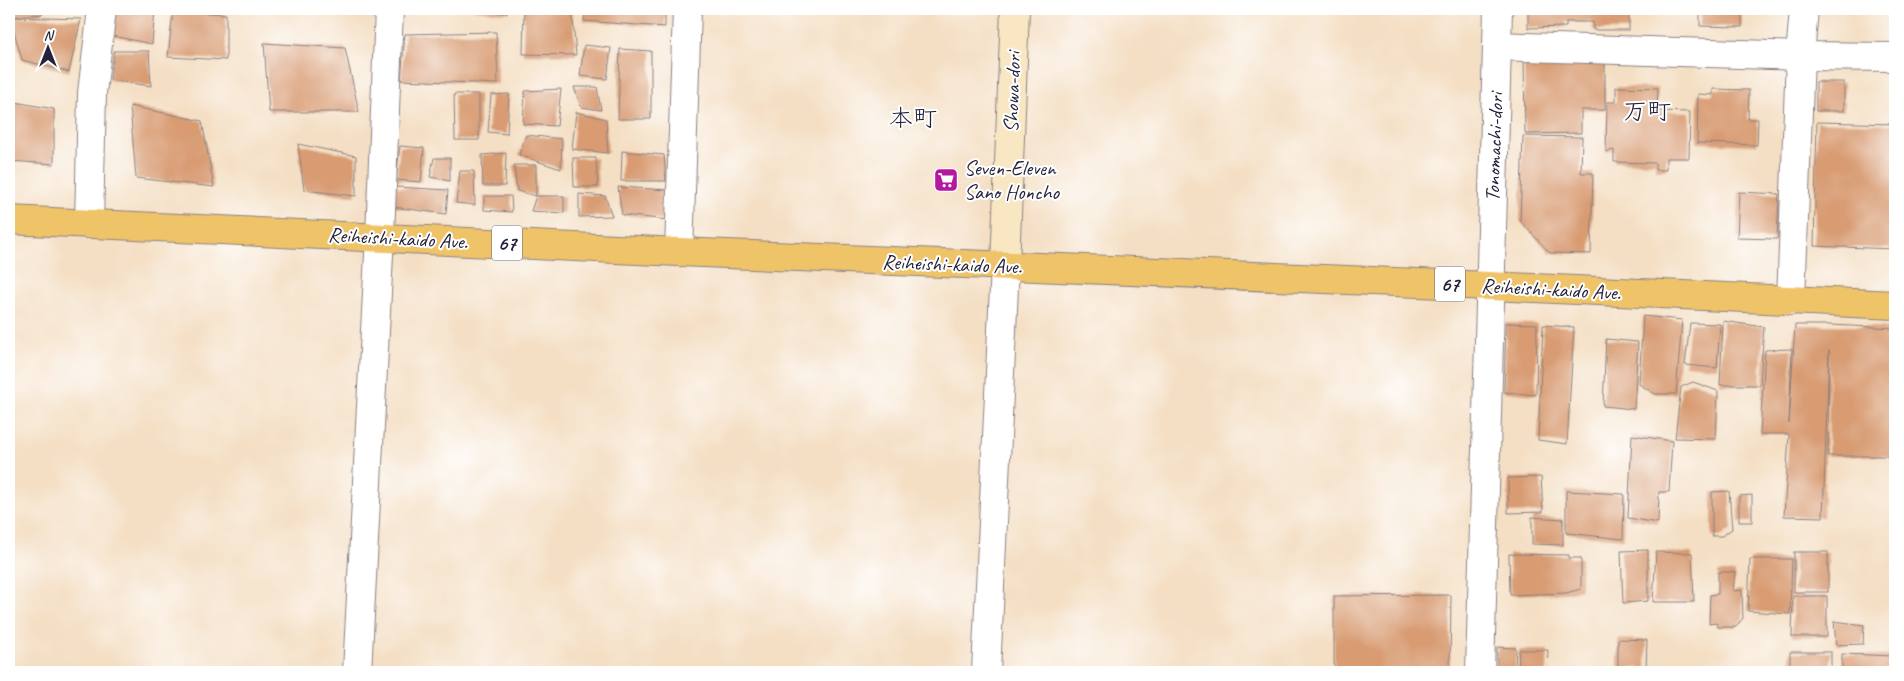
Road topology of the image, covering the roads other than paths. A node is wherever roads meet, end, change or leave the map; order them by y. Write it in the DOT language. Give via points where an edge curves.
graph roads {
  1 [pos="102,9"];
  2 [pos="389,9"];
  3 [pos="687,9"];
  4 [pos="1015,9"];
  5 [pos="1498,9"];
  6 [pos="1804,9"];
  7 [pos="1497,46"];
  8 [pos="1800,56"];
  9 [pos="1895,57"];
  10 [pos="9,220"];
  11 [pos="89,224"];
  12 [pos="380,236"];
  13 [pos="679,252"];
  14 [pos="1005,266"];
  15 [pos="1490,286"];
  16 [pos="1791,301"];
  17 [pos="1895,305"];
  18 [pos="357,672"];
  19 [pos="986,672"];
  20 [pos="1480,672"];
  1 -- 11 [label="street" via="92,93"];
  2 -- 12 [label="street"];
  3 -- 13 [label="street"];
  4 -- 14 [label="main road, Showa-dori"];
  5 -- 7 [label="street, Tonomachi-dori"];
  6 -- 8 [label="street"];
  7 -- 8 [label="street"];
  7 -- 15 [label="street, Tonomachi-dori"];
  8 -- 9 [label="street"];
  8 -- 16 [label="street"];
  10 -- 11 [label="main road, Reiheishi-kaido Ave. / 67"];
  11 -- 12 [label="main road, Reiheishi-kaido Ave. / 67"];
  12 -- 13 [label="main road, Reiheishi-kaido Ave. / 67"];
  12 -- 18 [label="street"];
  13 -- 14 [label="main road, Reiheishi-kaido Ave. / 67"];
  14 -- 15 [label="main road, Reiheishi-kaido Ave. / 67"];
  14 -- 19 [label="street"];
  15 -- 16 [label="main road, Reiheishi-kaido Ave. / 67"];
  15 -- 20 [label="street, Tonomachi-dori"];
  16 -- 17 [label="main road, Reiheishi-kaido Ave. / 67"];
}
